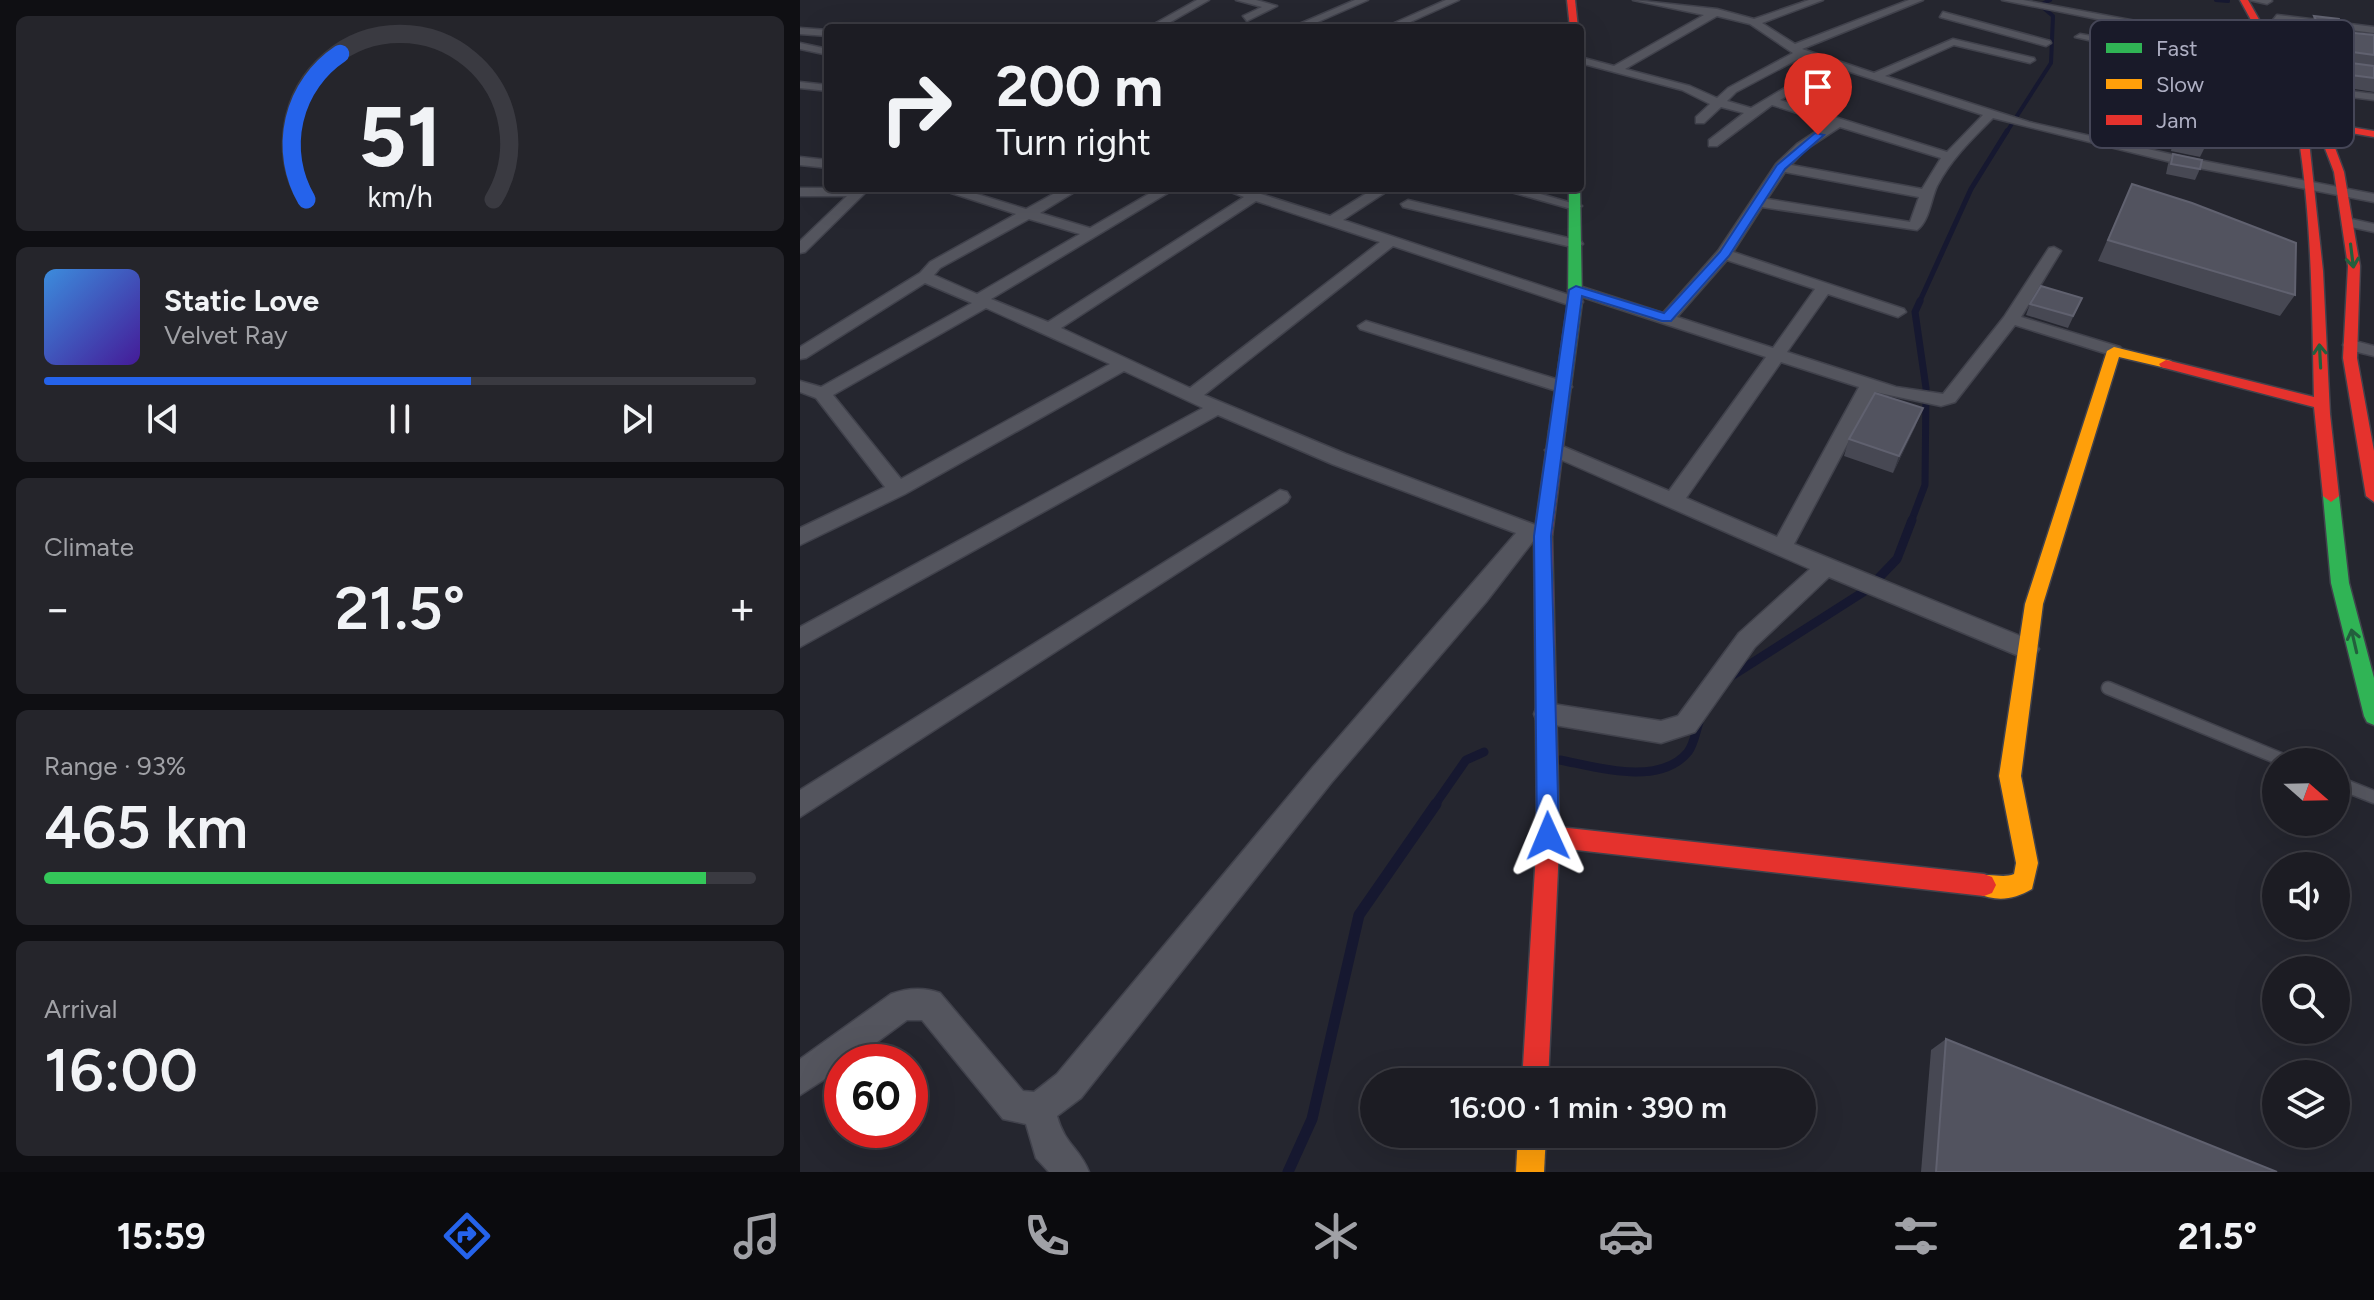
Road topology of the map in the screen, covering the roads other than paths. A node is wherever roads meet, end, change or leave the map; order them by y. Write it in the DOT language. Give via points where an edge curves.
graph roads {
  1 [pos="1204,0"];
  2 [pos="1241,0"];
  3 [pos="1363,0"];
  4 [pos="1454,0"];
  5 [pos="1571,0"];
  6 [pos="1638,0"];
  7 [pos="1818,0"];
  8 [pos="1918,0"];
  9 [pos="2244,0"];
  10 [pos="2263,0"];
  11 [pos="2008,5"];
  12 [pos="1719,6"];
  13 [pos="1943,15"];
  14 [pos="1995,18"];
  15 [pos="2277,18"];
  16 [pos="2113,20"];
  17 [pos="2255,20"];
  18 [pos="2293,20"];
  19 [pos="1261,21"];
  20 [pos="1754,22"];
  21 [pos="1159,24"];
  22 [pos="1305,24"];
  23 [pos="1397,24"];
  24 [pos="1574,24"];
  25 [pos="1981,25"];
  26 [pos="2354,28"];
  27 [pos="2374,30"];
  28 [pos="800,32"];
  29 [pos="824,33"];
  30 [pos="2080,37"];
  31 [pos="2090,40"];
  32 [pos="2046,43"];
  33 [pos="800,46"];
  34 [pos="824,51"];
  35 [pos="1797,51"];
  36 [pos="2030,60"];
  37 [pos="1584,61"];
  38 [pos="1834,63"];
  39 [pos="1618,68"];
  40 [pos="2354,71"];
  41 [pos="2374,74"];
  42 [pos="1876,76"];
  43 [pos="800,85"];
  44 [pos="824,88"];
  45 [pos="2354,95"];
  46 [pos="2374,97"];
  47 [pos="1770,101"];
  48 [pos="1717,102"];
  49 [pos="1753,112"];
  50 [pos="1996,116"];
  51 [pos="1700,120"];
  52 [pos="1836,124"];
  53 [pos="2354,131"];
  54 [pos="2374,134"];
  55 [pos="2090,140"];
  56 [pos="1713,143"];
  57 [pos="2126,148"];
  58 [pos="2305,148"];
  59 [pos="2330,148"];
  60 [pos="1947,156"];
  61 [pos="800,161"];
  62 [pos="824,164"];
  63 [pos="1781,167"];
  64 [pos="2309,186"];
  65 [pos="824,191"];
  66 [pos="2341,191"];
  67 [pos="800,192"];
  68 [pos="859,192"];
  69 [pos="956,192"];
  70 [pos="1066,192"];
  71 [pos="1162,192"];
  72 [pos="1242,192"];
  73 [pos="1286,192"];
  74 [pos="1378,192"];
  75 [pos="1536,192"];
  76 [pos="1924,194"];
  77 [pos="1255,196"];
  78 [pos="1575,197"];
  79 [pos="2374,198"];
  80 [pos="1271,201"];
  81 [pos="1758,202"];
  82 [pos="1408,204"];
  83 [pos="1025,214"];
  84 [pos="1333,220"];
  85 [pos="2347,222"];
  86 [pos="2374,228"];
  87 [pos="1092,233"];
  88 [pos="1389,242"];
  89 [pos="1576,244"];
  90 [pos="800,249"];
  91 [pos="2054,251"];
  92 [pos="1724,254"];
  93 [pos="925,276"];
  94 [pos="1824,288"];
  95 [pos="1576,296"];
  96 [pos="982,301"];
  97 [pos="1898,312"];
  98 [pos="1667,318"];
  99 [pos="2011,319"];
  100 [pos="1366,326"];
  101 [pos="1048,329"];
  102 [pos="2351,345"];
  103 [pos="2114,351"];
  104 [pos="2374,351"];
  105 [pos="1777,353"];
  106 [pos="800,354"];
  107 [pos="1122,365"];
  108 [pos="1870,384"];
  109 [pos="800,386"];
  110 [pos="1563,387"];
  111 [pos="822,394"];
  112 [pos="1191,396"];
  113 [pos="2322,404"];
  114 [pos="1217,408"];
  115 [pos="1555,450"];
  116 [pos="2370,462"];
  117 [pos="898,489"];
  118 [pos="2374,496"];
  119 [pos="1280,497"];
  120 [pos="1673,501"];
  121 [pos="1536,533"];
  122 [pos="800,537"];
  123 [pos="1781,548"];
  124 [pos="1826,567"];
  125 [pos="800,638"];
  126 [pos="2027,649"];
  127 [pos="2108,688"];
  128 [pos="1546,714"];
  129 [pos="2374,716"];
  130 [pos="2262,751"];
  131 [pos="2350,788"];
  132 [pos="2374,797"];
  133 [pos="800,805"];
  134 [pos="1548,836"];
  135 [pos="1536,1068"];
  136 [pos="801,1076"];
  137 [pos="1039,1109"];
  138 [pos="1531,1148"];
  139 [pos="1065,1170"];
  140 [pos="1530,1172"];
  1 -- 21 [label="street"];
  2 -- 19 [label="street" via="1272,6 1247,18"];
  3 -- 22 [label="street"];
  4 -- 23 [label="street"];
  5 -- 24 [label="main road"];
  6 -- 12 [label="street" via="1701,12"];
  7 -- 20 [label="street"];
  8 -- 35 [label="street"];
  9 -- 17 [label="main road"];
  10 -- 15 [label="main road"];
  11 -- 16 [label="street"];
  12 -- 20 [label="street"];
  12 -- 39 [label="street"];
  13 -- 25 [label="street"];
  14 -- 25 [label="street"];
  15 -- 18 [label="street"];
  20 -- 35 [label="street"];
  25 -- 32 [label="street"];
  26 -- 27 [label="street"];
  28 -- 29 [label="street"];
  30 -- 31 [label="street"];
  33 -- 34 [label="street"];
  35 -- 38 [label="street"];
  35 -- 48 [label="street"];
  36 -- 42 [label="street" via="1953,42"];
  37 -- 39 [label="street"];
  38 -- 42 [label="street"];
  38 -- 47 [label="street"];
  39 -- 48 [label="street"];
  40 -- 41 [label="lane"];
  42 -- 50 [label="street"];
  43 -- 44 [label="street"];
  45 -- 46 [label="street"];
  47 -- 49 [label="street"];
  47 -- 52 [label="street"];
  48 -- 49 [label="street"];
  48 -- 51 [label="street"];
  49 -- 56 [label="street"];
  50 -- 55 [label="street"];
  50 -- 60 [label="street"];
  52 -- 60 [label="street"];
  52 -- 63 [label="street"];
  53 -- 54 [label="main road"];
  57 -- 64 [label="street"];
  58 -- 64 [label="main road"];
  59 -- 66 [label="main road"];
  60 -- 76 [label="street"];
  61 -- 62 [label="street"];
  63 -- 76 [label="street"];
  63 -- 81 [label="street"];
  64 -- 66 [label="street"];
  113 -- 64 [label="main road, one-way"];
  65 -- 67 [label="street"];
  66 -- 79 [label="street"];
  66 -- 85 [label="main road"];
  68 -- 90 [label="street"];
  69 -- 83 [label="street"];
  70 -- 83 [label="street"];
  71 -- 87 [label="street"];
  72 -- 77 [label="street"];
  73 -- 80 [label="street"];
  74 -- 84 [label="street"];
  75 -- 78 [label="street"];
  76 -- 81 [label="street" via="1912,227"];
  77 -- 80 [label="street"];
  77 -- 101 [label="street"];
  78 -- 89 [label="main road"];
  80 -- 84 [label="street"];
  81 -- 92 [label="street"];
  82 -- 89 [label="street"];
  83 -- 87 [label="street"];
  83 -- 93 [label="street" via="935,265"];
  84 -- 88 [label="street"];
  85 -- 86 [label="street"];
  85 -- 102 [label="main road, one-way" via="2354,266"];
  87 -- 96 [label="street"];
  88 -- 95 [label="street"];
  88 -- 112 [label="street"];
  89 -- 95 [label="main road"];
  91 -- 99 [label="street"];
  92 -- 94 [label="street"];
  92 -- 98 [label="street"];
  93 -- 96 [label="street"];
  93 -- 106 [label="street"];
  94 -- 97 [label="street"];
  94 -- 105 [label="street"];
  95 -- 98 [label="street"];
  95 -- 110 [label="main road"];
  96 -- 101 [label="street"];
  96 -- 111 [label="street"];
  98 -- 105 [label="street"];
  99 -- 103 [label="street"];
  99 -- 108 [label="street" via="1949,398 1920,398"];
  100 -- 110 [label="street"];
  101 -- 107 [label="street"];
  102 -- 104 [label="street"];
  102 -- 116 [label="main road"];
  103 -- 113 [label="main road"];
  103 -- 126 [label="main road" via="2034,604"];
  105 -- 108 [label="street"];
  105 -- 120 [label="street"];
  107 -- 112 [label="street"];
  107 -- 117 [label="street"];
  108 -- 123 [label="street"];
  109 -- 111 [label="street"];
  110 -- 115 [label="main road"];
  111 -- 117 [label="street"];
  112 -- 114 [label="street"];
  129 -- 113 [label="main road, one-way" via="2340,583"];
  114 -- 121 [label="street"];
  114 -- 125 [label="street"];
  115 -- 120 [label="street"];
  115 -- 121 [label="main road"];
  116 -- 118 [label="main road"];
  117 -- 122 [label="street"];
  119 -- 133 [label="street"];
  120 -- 123 [label="street"];
  121 -- 128 [label="main road"];
  121 -- 137 [label="street" via="1322,775 1069,1086"];
  123 -- 124 [label="street"];
  124 -- 126 [label="street"];
  124 -- 128 [label="street" via="1747,640 1686,724 1661,732"];
  126 -- 134 [label="main road" via="2010,776 2027,863 2024,881 2011,888"];
  127 -- 130 [label="lane"];
  128 -- 134 [label="main road"];
  131 -- 132 [label="lane"];
  134 -- 135 [label="main road"];
  136 -- 137 [label="street" via="902,1005 929,1004 1015,1107"];
  137 -- 139 [label="street" via="1048,1146"];
  138 -- 140 [label="main road"];
}
